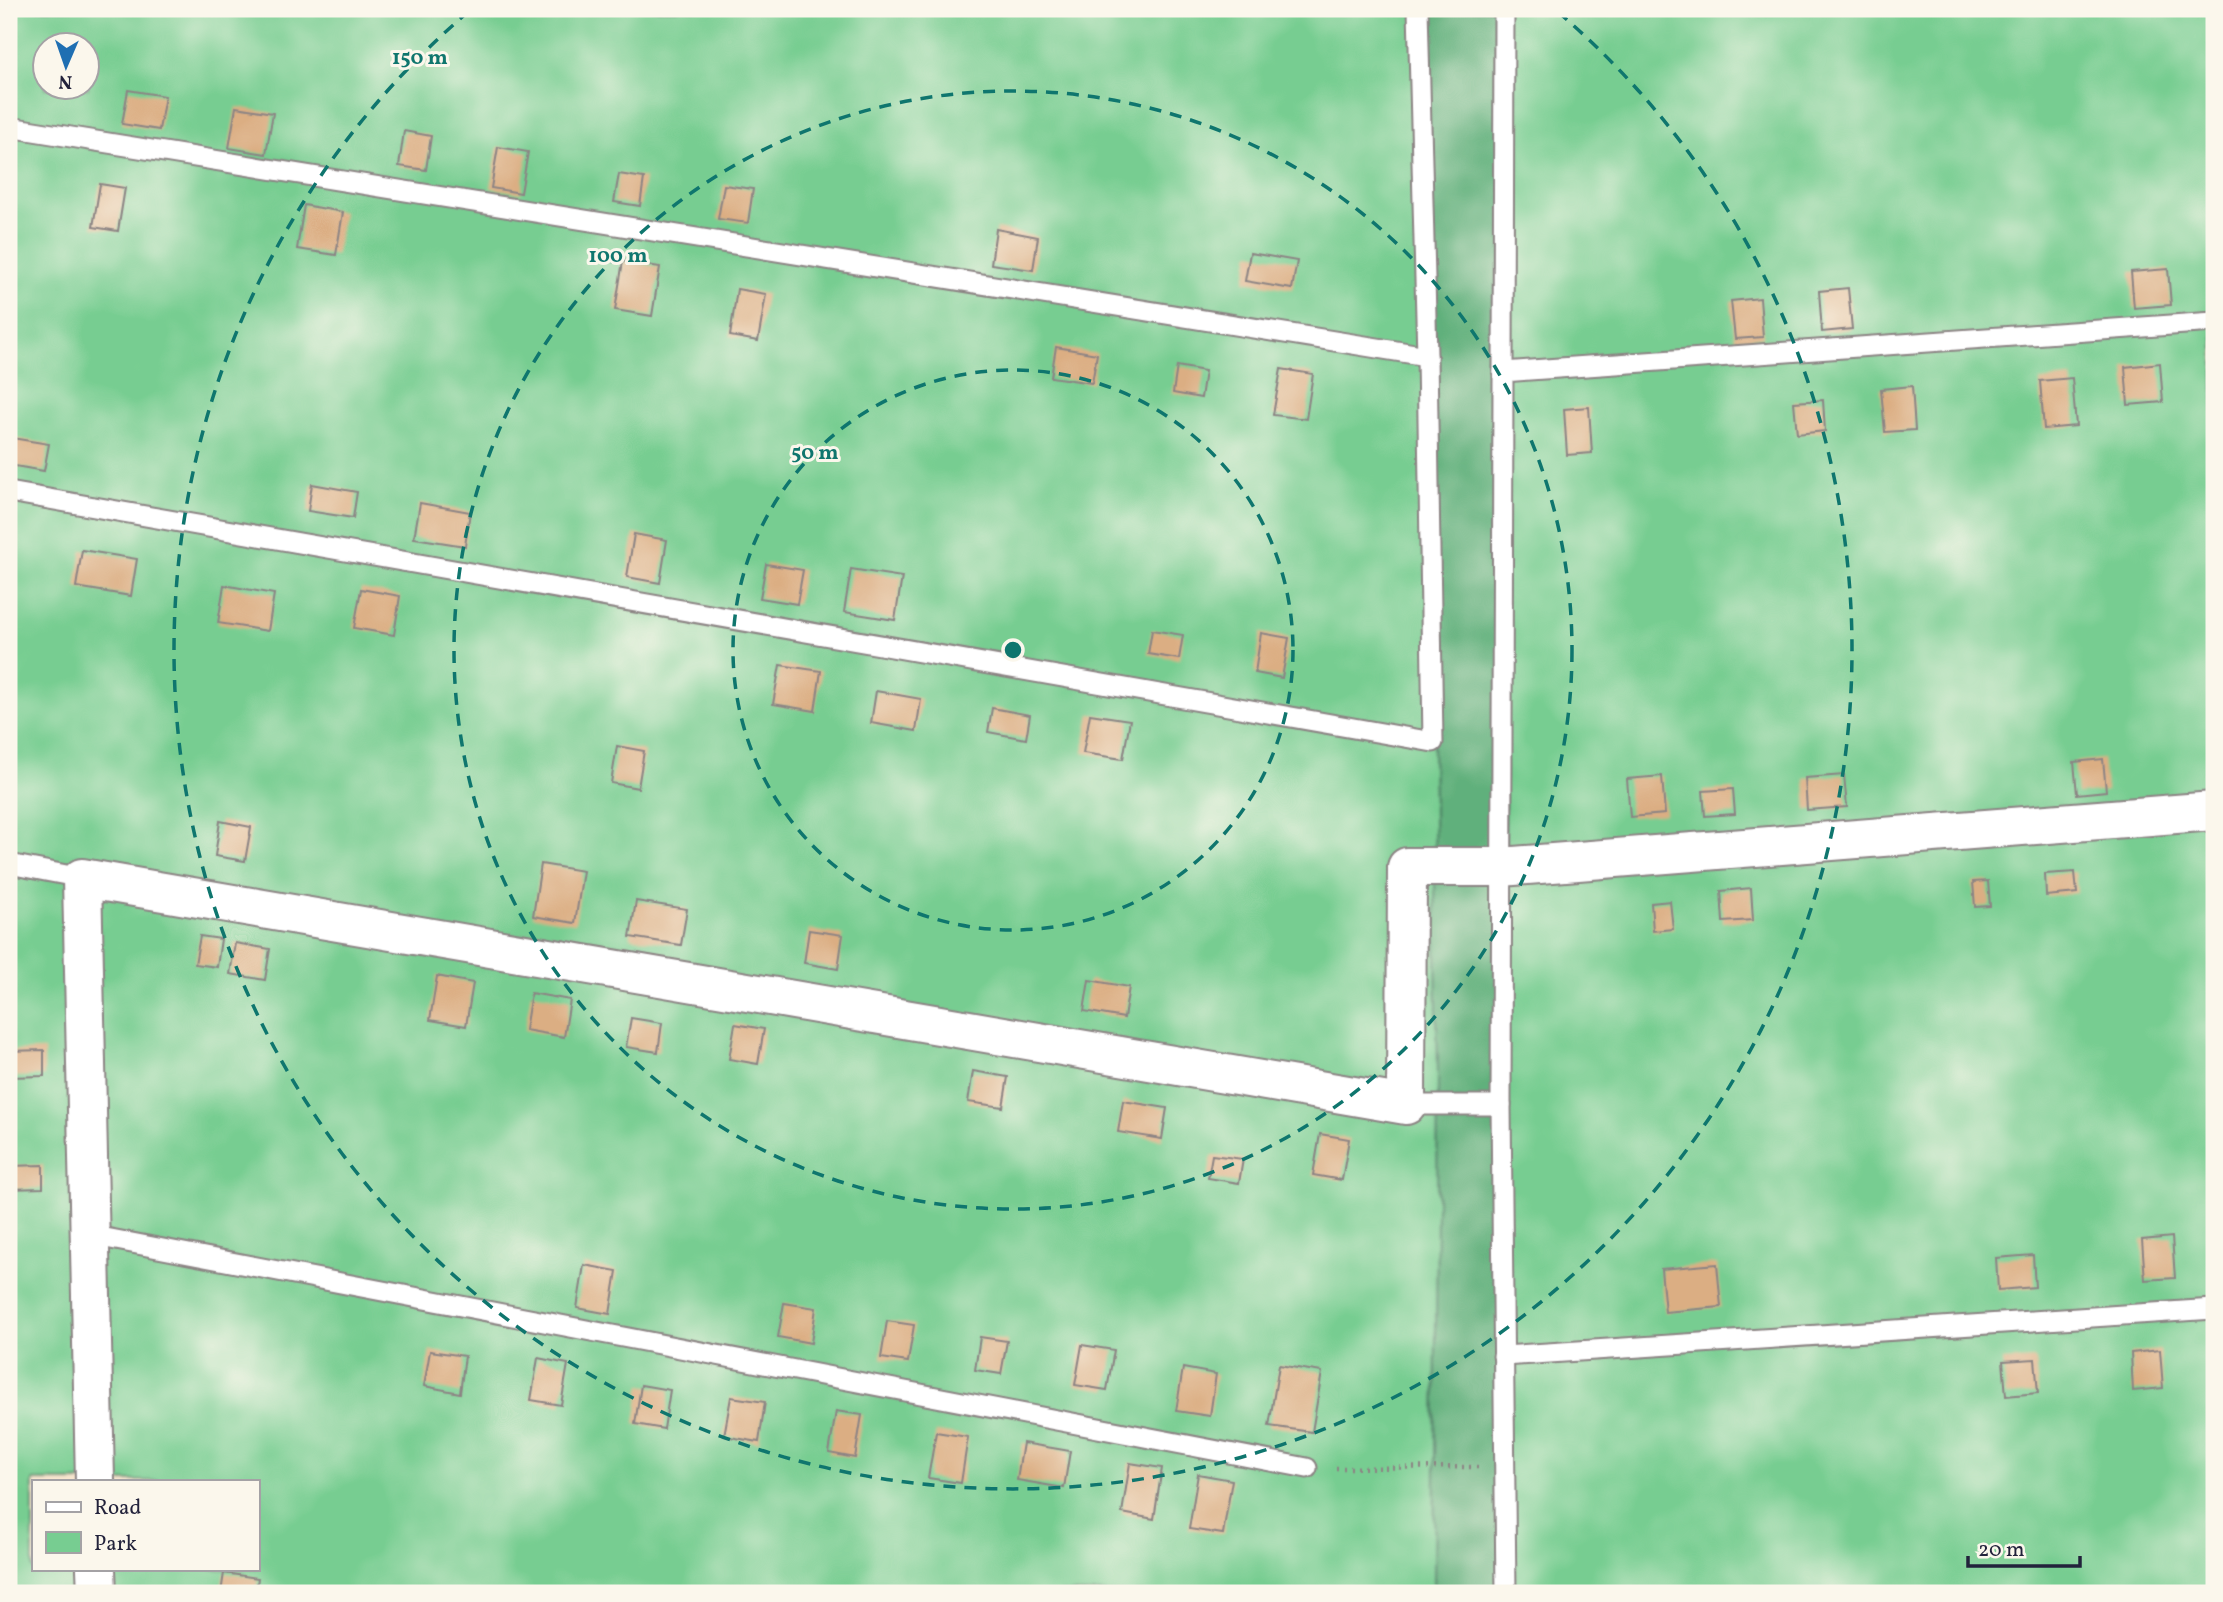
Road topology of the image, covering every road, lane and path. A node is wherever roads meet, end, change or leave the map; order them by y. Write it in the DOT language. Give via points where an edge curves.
graph roads {
  1 [pos="1418,9"];
  2 [pos="1504,9"];
  3 [pos="9,127"];
  4 [pos="2214,322"];
  5 [pos="1427,356"];
  6 [pos="1503,372"];
  7 [pos="9,492"];
  8 [pos="2214,811"];
  9 [pos="9,864"];
  10 [pos="1501,867"];
  11 [pos="82,877"];
  12 [pos="1406,1105"];
  13 [pos="1501,1105"];
  14 [pos="90,1236"];
  15 [pos="2214,1309"];
  16 [pos="1503,1356"];
  17 [pos="1504,1466"];
  18 [pos="1307,1468"];
  19 [pos="95,1480"];
  20 [pos="96,1570"];
  21 [pos="97,1593"];
  22 [pos="1506,1593"];
  1 -- 5 [label="lane"];
  2 -- 6 [label="lane"];
  3 -- 5 [label="lane"];
  4 -- 6 [label="lane"];
  5 -- 7 [label="lane" via="1433,742"];
  6 -- 10 [label="lane"];
  8 -- 10 [label="street"];
  9 -- 11 [label="lane"];
  10 -- 12 [label="street" via="1407,867"];
  10 -- 13 [label="lane"];
  11 -- 12 [label="street"];
  11 -- 14 [label="street"];
  12 -- 13 [label="lane"];
  13 -- 16 [label="lane"];
  14 -- 18 [label="lane"];
  14 -- 19 [label="street"];
  15 -- 16 [label="lane"];
  16 -- 17 [label="lane"];
  17 -- 18 [label="path"];
  17 -- 22 [label="lane"];
  20 -- 21 [label="street"];
}
